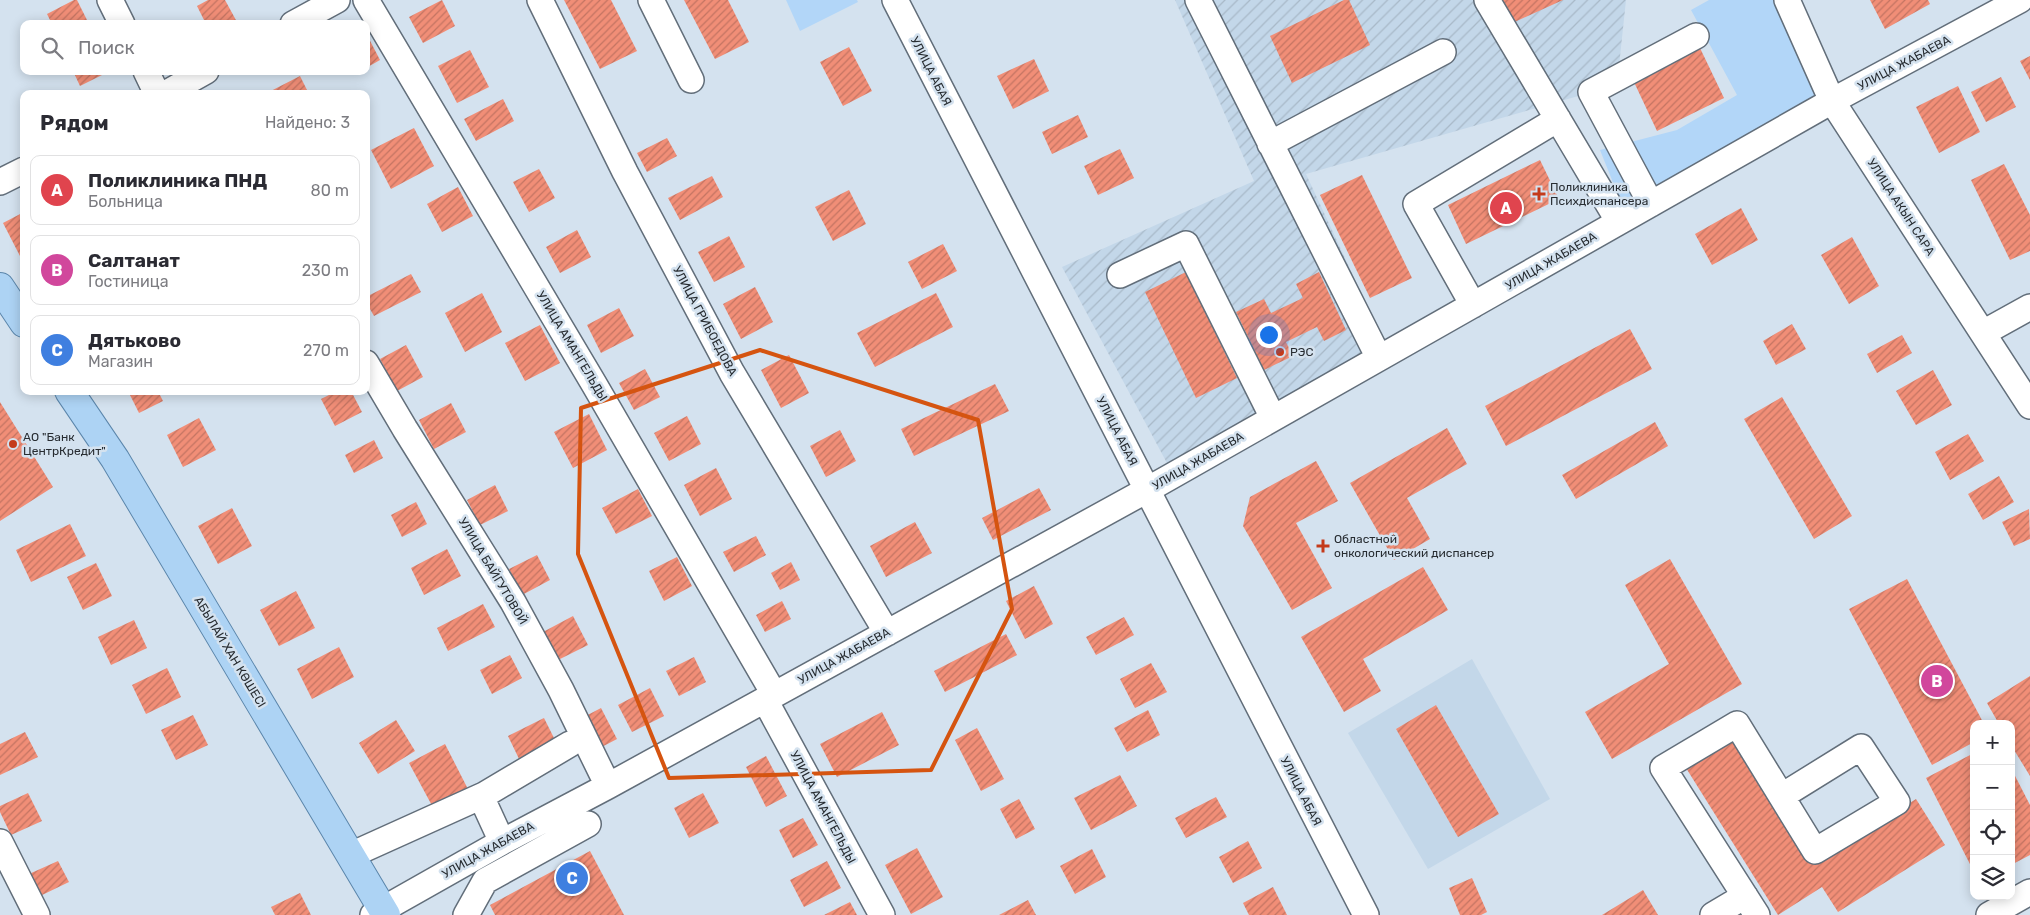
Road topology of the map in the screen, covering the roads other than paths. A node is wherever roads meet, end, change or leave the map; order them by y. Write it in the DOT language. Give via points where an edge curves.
graph roads {
  1 [pos="110,0"];
  2 [pos="337,0"];
  3 [pos="366,0"];
  4 [pos="540,0"];
  5 [pos="652,0"];
  6 [pos="895,0"];
  7 [pos="1198,0"];
  8 [pos="1487,0"];
  9 [pos="1787,0"];
  10 [pos="2020,0"];
  11 [pos="120,20"];
  12 [pos="300,20"];
  13 [pos="1696,36"];
  14 [pos="1442,52"];
  15 [pos="148,75"];
  16 [pos="204,80"];
  17 [pos="691,80"];
  18 [pos="155,90"];
  19 [pos="175,90"];
  20 [pos="1832,102"];
  21 [pos="1558,119"];
  22 [pos="1270,144"];
  23 [pos="20,172"];
  24 [pos="0,182"];
  25 [pos="1651,204"];
  26 [pos="1619,222"];
  27 [pos="1120,275"];
  28 [pos="0,287"];
  29 [pos="1473,305"];
  30 [pos="2030,307"];
  31 [pos="20,317"];
  32 [pos="1983,333"];
  33 [pos="1379,358"];
  34 [pos="370,370"];
  35 [pos="73,395"];
  36 [pos="2030,406"];
  37 [pos="1273,418"];
  38 [pos="1147,490"];
  39 [pos="887,633"];
  40 [pos="770,697"];
  41 [pos="570,744"];
  42 [pos="608,786"];
  43 [pos="484,795"];
  44 [pos="1782,796"];
  45 [pos="588,824"];
  46 [pos="0,842"];
  47 [pos="502,842"];
  48 [pos="350,855"];
  49 [pos="2030,892"];
  50 [pos="1751,906"];
  51 [pos="381,913"];
  52 [pos="37,915"];
  53 [pos="466,915"];
  54 [pos="882,915"];
  55 [pos="1366,915"];
  56 [pos="1713,915"];
  57 [pos="1989,915"];
  1 -- 11 [label="street"];
  2 -- 12 [label="street"];
  3 -- 40 [label="street, УЛИЦА АМАНГЕЛЬДЫ" via="594,384"];
  4 -- 39 [label="street, УЛИЦА ГРИБОЕДОВА" via="625,172 732,373"];
  5 -- 17 [label="street"];
  6 -- 38 [label="street, УЛИЦА АБАЯ"];
  7 -- 22 [label="street"];
  8 -- 21 [label="street"];
  9 -- 20 [label="street, УЛИЦА АКЫН САРА"];
  10 -- 20 [label="street, УЛИЦА ЖАБАЕВА"];
  13 -- 25 [label="street" via="1591,92"];
  14 -- 22 [label="street"];
  15 -- 18 [label="street"];
  16 -- 19 [label="street"];
  20 -- 25 [label="street, УЛИЦА ЖАБАЕВА"];
  20 -- 32 [label="street, УЛИЦА АКЫН САРА"];
  21 -- 26 [label="street"];
  21 -- 29 [label="street" via="1416,204"];
  22 -- 33 [label="street"];
  23 -- 24 [label="street"];
  25 -- 26 [label="street, УЛИЦА ЖАБАЕВА"];
  26 -- 29 [label="street, УЛИЦА ЖАБАЕВА"];
  27 -- 37 [label="street" via="1186,244"];
  28 -- 31 [label="main road"];
  29 -- 33 [label="street, УЛИЦА ЖАБАЕВА"];
  30 -- 32 [label="street"];
  32 -- 36 [label="street, УЛИЦА АКЫН САРА"];
  33 -- 37 [label="street, УЛИЦА ЖАБАЕВА"];
  34 -- 42 [label="street, УЛИЦА БАЙГУТОВОЙ" via="513,602 562,690"];
  35 -- 48 [label="main road, АБЫЛАЙ ХАН КӨШЕСІ"];
  37 -- 38 [label="street, УЛИЦА ЖАБАЕВА"];
  38 -- 39 [label="street, УЛИЦА ЖАБАЕВА"];
  38 -- 55 [label="street, УЛИЦА АБАЯ"];
  39 -- 40 [label="street, УЛИЦА ЖАБАЕВА"];
  40 -- 42 [label="street, УЛИЦА ЖАБАЕВА"];
  40 -- 54 [label="street, УЛИЦА АМАНГЕЛЬДЫ"];
  41 -- 43 [label="street"];
  42 -- 47 [label="street, УЛИЦА ЖАБАЕВА"];
  43 -- 47 [label="street" via="485,805"];
  43 -- 48 [label="street"];
  44 -- 44 [label="street" via="1815,851 1897,802 1861,747"];
  44 -- 50 [label="street" via="1737,724 1663,768"];
  45 -- 53 [label="street" via="485,881"];
  46 -- 52 [label="street"];
  47 -- 51 [label="street, УЛИЦА ЖАБАЕВА"];
  48 -- 51 [label="main road, АБЫЛАЙ ХАН КӨШЕСІ"];
  49 -- 57 [label="street"];
  50 -- 56 [label="street"];
}
